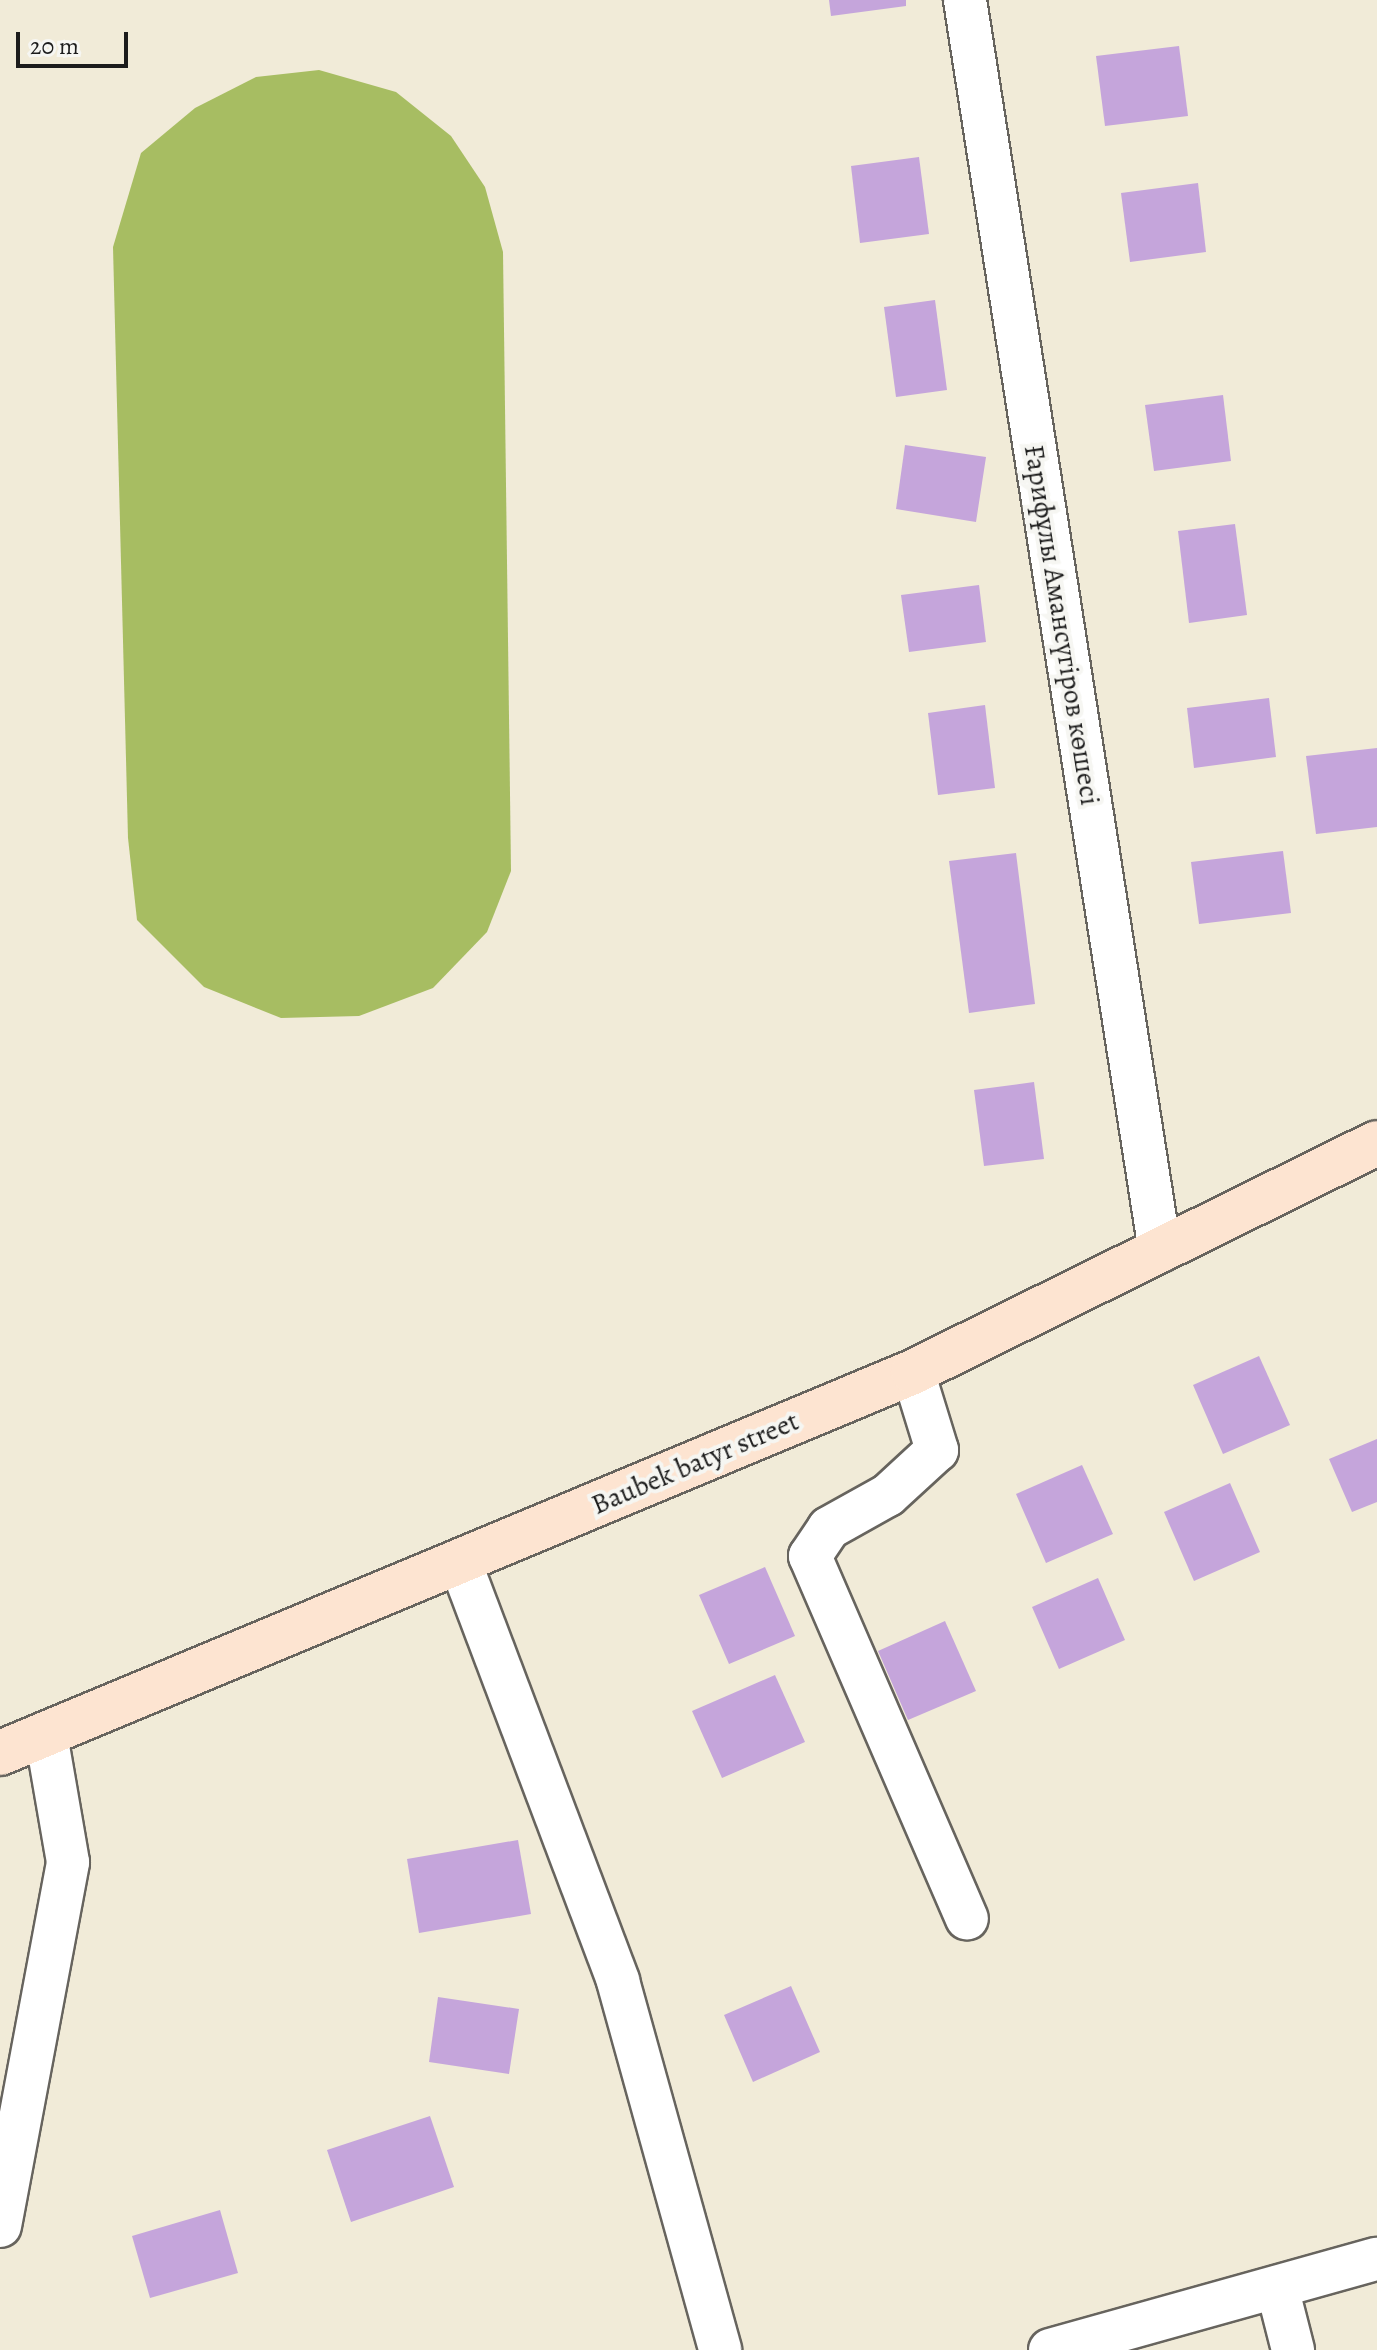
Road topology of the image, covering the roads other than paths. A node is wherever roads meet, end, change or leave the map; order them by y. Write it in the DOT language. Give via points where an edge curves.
graph roads {
  1 [pos="965,0"];
  2 [pos="1377,1143"];
  3 [pos="1160,1251"];
  4 [pos="913,1372"];
  5 [pos="460,1562"];
  6 [pos="46,1735"];
  7 [pos="0,1753"];
  8 [pos="967,1918"];
  9 [pos="0,2226"];
  10 [pos="1377,2259"];
  11 [pos="1277,2287"];
  12 [pos="720,2350"];
  13 [pos="1050,2350"];
  14 [pos="1293,2350"];
  1 -- 3 [label="street, Ғарифұлы Амансүгіров көшесі"];
  2 -- 3 [label="street, Baubek batyr street"];
  3 -- 4 [label="street, Baubek batyr street"];
  4 -- 5 [label="street, Baubek batyr street"];
  4 -- 8 [label="street" via="937,1450 888,1495 829,1528 810,1556"];
  5 -- 6 [label="street, Baubek batyr street"];
  5 -- 12 [label="street" via="618,1981"];
  6 -- 7 [label="street, Baubek batyr street"];
  6 -- 9 [label="street" via="68,1862"];
  10 -- 11 [label="street"];
  11 -- 13 [label="street"];
  11 -- 14 [label="street"];
}
